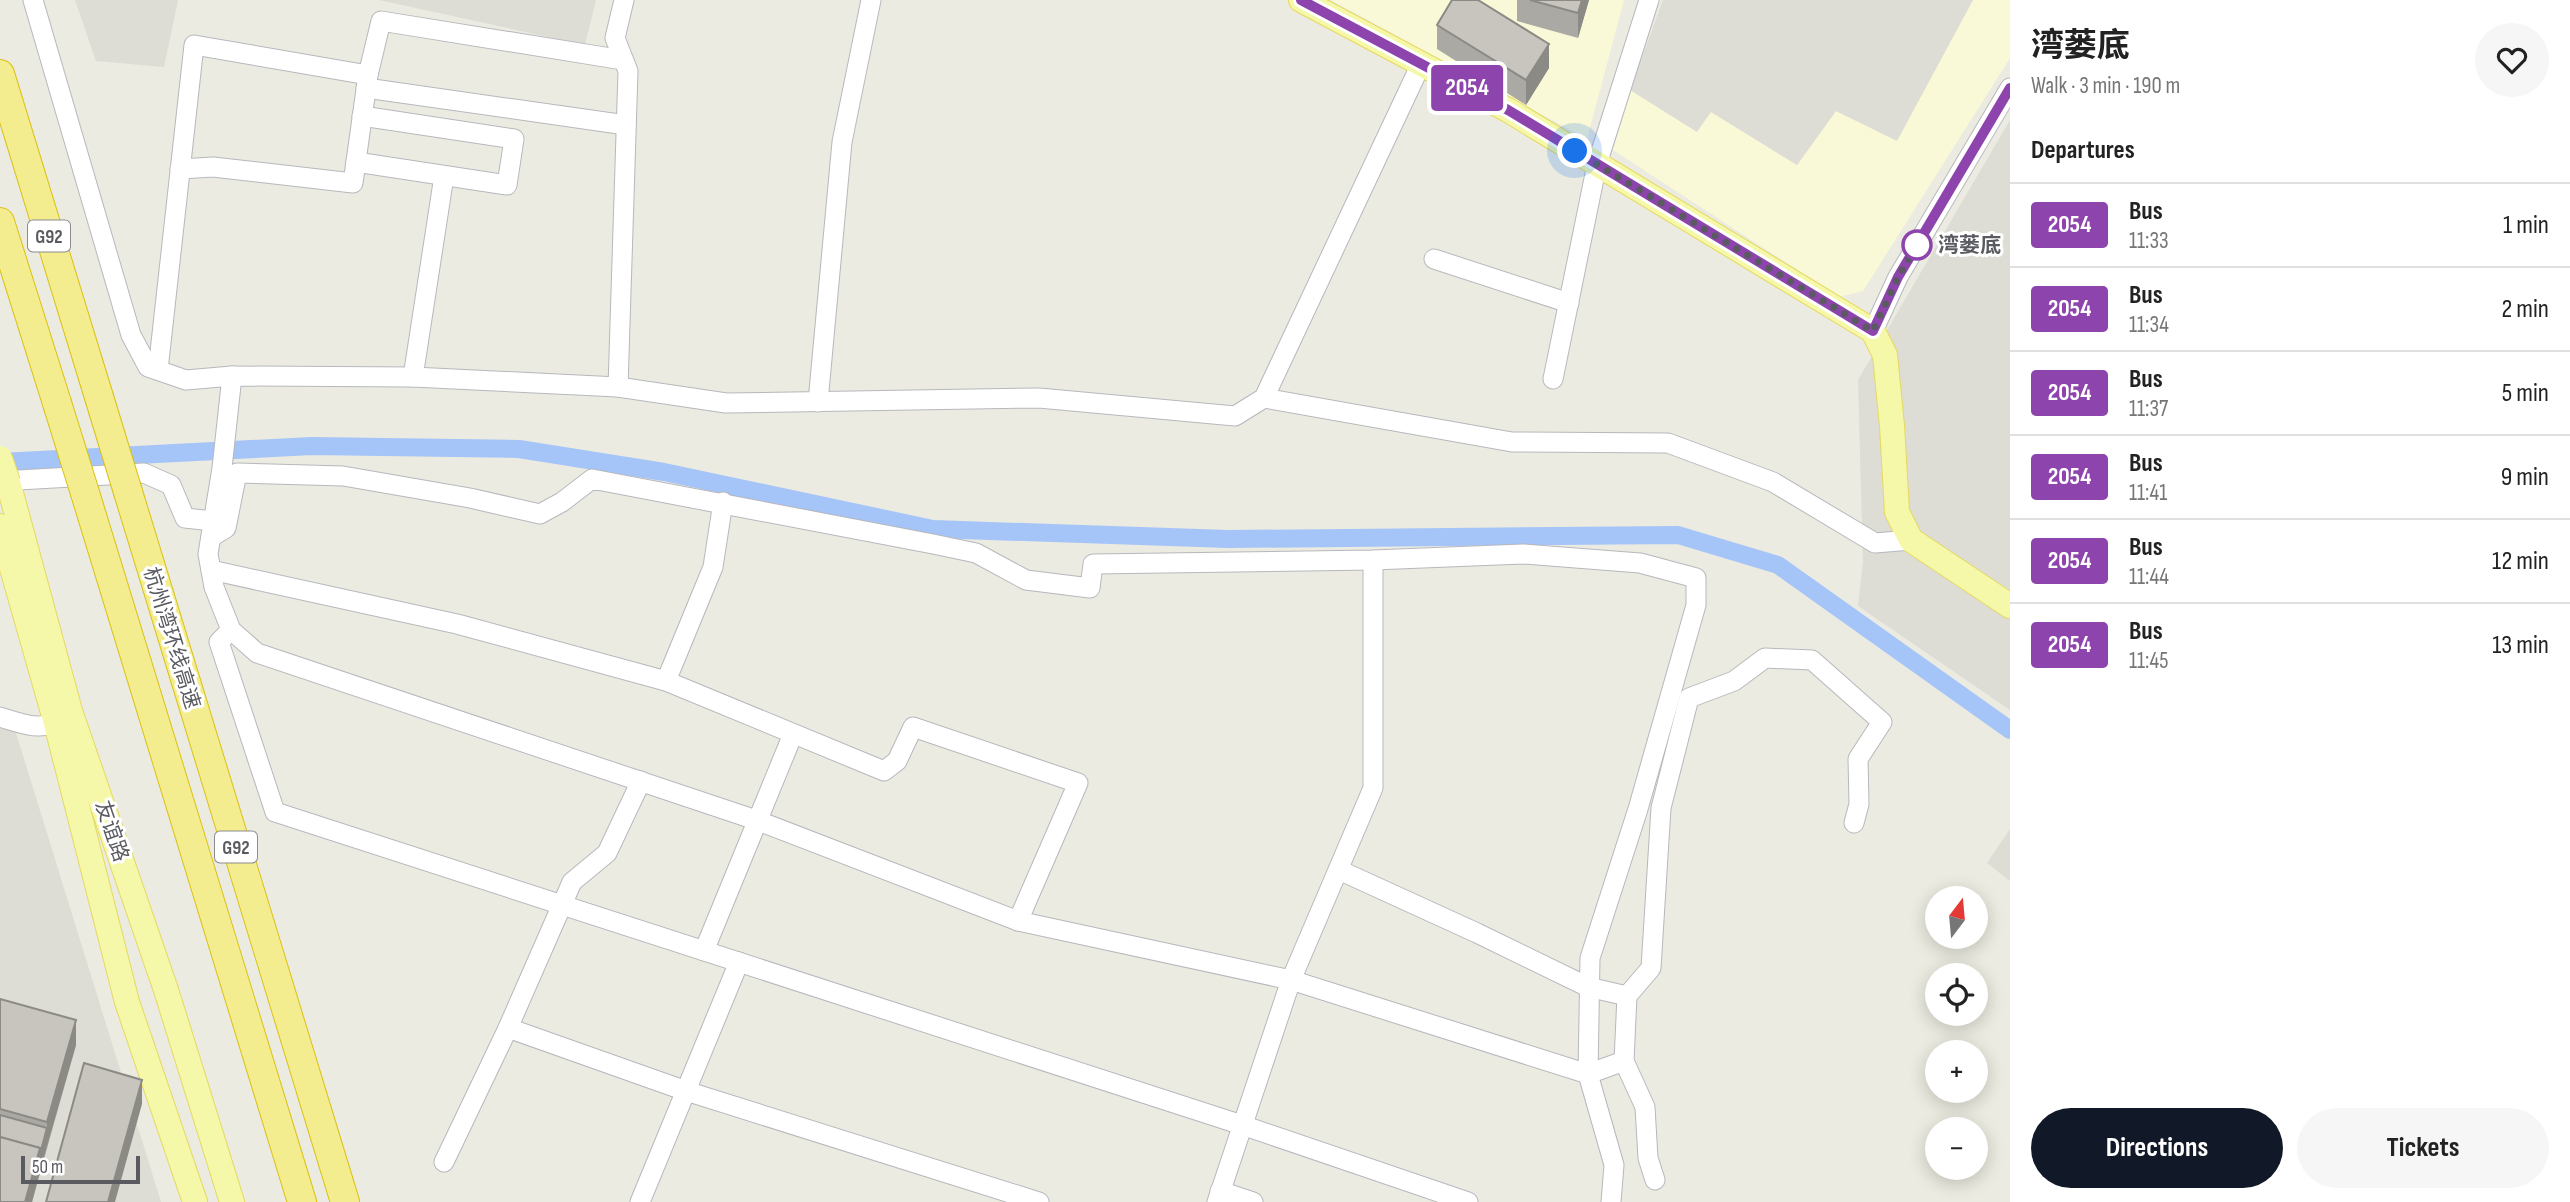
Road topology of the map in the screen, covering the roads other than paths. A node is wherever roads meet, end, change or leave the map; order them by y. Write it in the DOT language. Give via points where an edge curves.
graph roads {
  1 [pos="33,0"];
  2 [pos="624,0"];
  3 [pos="871,0"];
  4 [pos="1301,0"];
  5 [pos="1649,0"];
  6 [pos="623,60"];
  7 [pos="1421,64"];
  8 [pos="0,74"];
  9 [pos="367,81"];
  10 [pos="2010,88"];
  11 [pos="362,116"];
  12 [pos="626,125"];
  13 [pos="356,162"];
  14 [pos="1597,164"];
  15 [pos="180,169"];
  16 [pos="444,176"];
  17 [pos="0,222"];
  18 [pos="1434,259"];
  19 [pos="1569,303"];
  20 [pos="1873,331"];
  21 [pos="158,370"];
  22 [pos="232,376"];
  23 [pos="413,377"];
  24 [pos="1553,379"];
  25 [pos="618,387"];
  26 [pos="1264,398"];
  27 [pos="818,402"];
  28 [pos="0,458"];
  29 [pos="4,481"];
  30 [pos="723,502"];
  31 [pos="0,526"];
  32 [pos="212,529"];
  33 [pos="1910,540"];
  34 [pos="1373,560"];
  35 [pos="211,570"];
  36 [pos="2010,606"];
  37 [pos="231,629"];
  38 [pos="666,681"];
  39 [pos="0,717"];
  40 [pos="63,717"];
  41 [pos="793,734"];
  42 [pos="641,781"];
  43 [pos="756,820"];
  44 [pos="1854,823"];
  45 [pos="1339,870"];
  46 [pos="564,905"];
  47 [pos="1018,921"];
  48 [pos="704,951"];
  49 [pos="739,962"];
  50 [pos="1292,980"];
  51 [pos="1607,991"];
  52 [pos="508,1028"];
  53 [pos="1605,1068"];
  54 [pos="686,1091"];
  55 [pos="1242,1125"];
  56 [pos="444,1162"];
  57 [pos="1655,1180"];
  58 [pos="1218,1197"];
  59 [pos="195,1202"];
  60 [pos="232,1202"];
  61 [pos="302,1202"];
  62 [pos="345,1202"];
  63 [pos="640,1202"];
  64 [pos="1039,1202"];
  65 [pos="1253,1202"];
  66 [pos="1468,1202"];
  67 [pos="1611,1202"];
  1 -- 21 [label="street" via="131,335 148,367"];
  2 -- 6 [label="street" via="615,38"];
  3 -- 27 [label="street" via="842,142"];
  4 -- 7 [label="main road"];
  5 -- 14 [label="street"];
  6 -- 9 [label="street" via="381,21"];
  6 -- 12 [label="street" via="628,71"];
  7 -- 14 [label="main road"];
  7 -- 26 [label="street"];
  8 -- 62 [label="highway, 杭州湾环线高速 / G92, bridge"];
  9 -- 11 [label="street"];
  9 -- 12 [label="street"];
  9 -- 15 [label="street" via="194,46"];
  10 -- 20 [label="street" via="1898,277"];
  11 -- 13 [label="street"];
  11 -- 16 [label="street" via="514,139 507,185"];
  12 -- 25 [label="street"];
  13 -- 15 [label="street" via="354,183 213,167"];
  13 -- 16 [label="street"];
  14 -- 19 [label="street"];
  14 -- 20 [label="main road"];
  15 -- 21 [label="street"];
  16 -- 23 [label="street"];
  17 -- 61 [label="highway, 杭州湾环线高速 / G92, bridge"];
  18 -- 19 [label="street"];
  19 -- 24 [label="street"];
  20 -- 33 [label="main road" via="1885,355 1897,512"];
  21 -- 22 [label="street" via="187,380"];
  22 -- 23 [label="street"];
  22 -- 32 [label="street"];
  23 -- 25 [label="street"];
  25 -- 27 [label="street" via="726,402"];
  26 -- 27 [label="street" via="1236,416 1039,398"];
  26 -- 33 [label="street" via="1512,442 1668,443 1773,482 1875,543"];
  28 -- 29 [label="main road, 友谊路, bridge"];
  29 -- 32 [label="street" via="144,473 171,485 185,518"];
  29 -- 40 [label="main road, 友谊路"];
  30 -- 32 [label="street" via="592,479 540,514 343,476 237,473 226,528"];
  30 -- 34 [label="street" via="976,554 1026,580 1090,588 1093,564"];
  30 -- 38 [label="street" via="713,567"];
  31 -- 40 [label="main road, 友谊路"];
  32 -- 35 [label="street"];
  33 -- 36 [label="main road"];
  34 -- 45 [label="street" via="1373,788"];
  34 -- 51 [label="street" via="1523,554 1640,563 1696,578 1696,605 1590,958"];
  35 -- 37 [label="street"];
  35 -- 38 [label="street" via="457,624"];
  37 -- 42 [label="street" via="257,653"];
  37 -- 46 [label="street" via="219,642 275,812"];
  38 -- 41 [label="street"];
  39 -- 40 [label="street" via="36,728"];
  40 -- 59 [label="main road, 友谊路" via="127,1002"];
  40 -- 60 [label="main road, 友谊路" via="166,990"];
  41 -- 43 [label="street"];
  41 -- 47 [label="street" via="884,771 897,761 913,727 1078,783"];
  42 -- 43 [label="street"];
  42 -- 46 [label="street" via="607,853 572,882"];
  43 -- 47 [label="street"];
  43 -- 48 [label="street"];
  44 -- 51 [label="street" via="1860,804 1858,759 1882,722 1812,660 1765,657 1734,681 1689,698 1661,808 1651,968"];
  45 -- 50 [label="street"];
  45 -- 51 [label="street"];
  46 -- 48 [label="street"];
  46 -- 52 [label="street"];
  47 -- 50 [label="street"];
  48 -- 49 [label="street"];
  49 -- 54 [label="street"];
  49 -- 55 [label="street"];
  50 -- 53 [label="street"];
  50 -- 55 [label="street"];
  51 -- 53 [label="street"];
  51 -- 53 [label="street"];
  52 -- 54 [label="street"];
  52 -- 56 [label="street"];
  53 -- 57 [label="street" via="1645,1107 1648,1158"];
  53 -- 67 [label="street" via="1614,1165"];
  54 -- 63 [label="street"];
  54 -- 64 [label="street"];
  55 -- 58 [label="street"];
  55 -- 66 [label="street"];
  58 -- 65 [label="street"];
}
